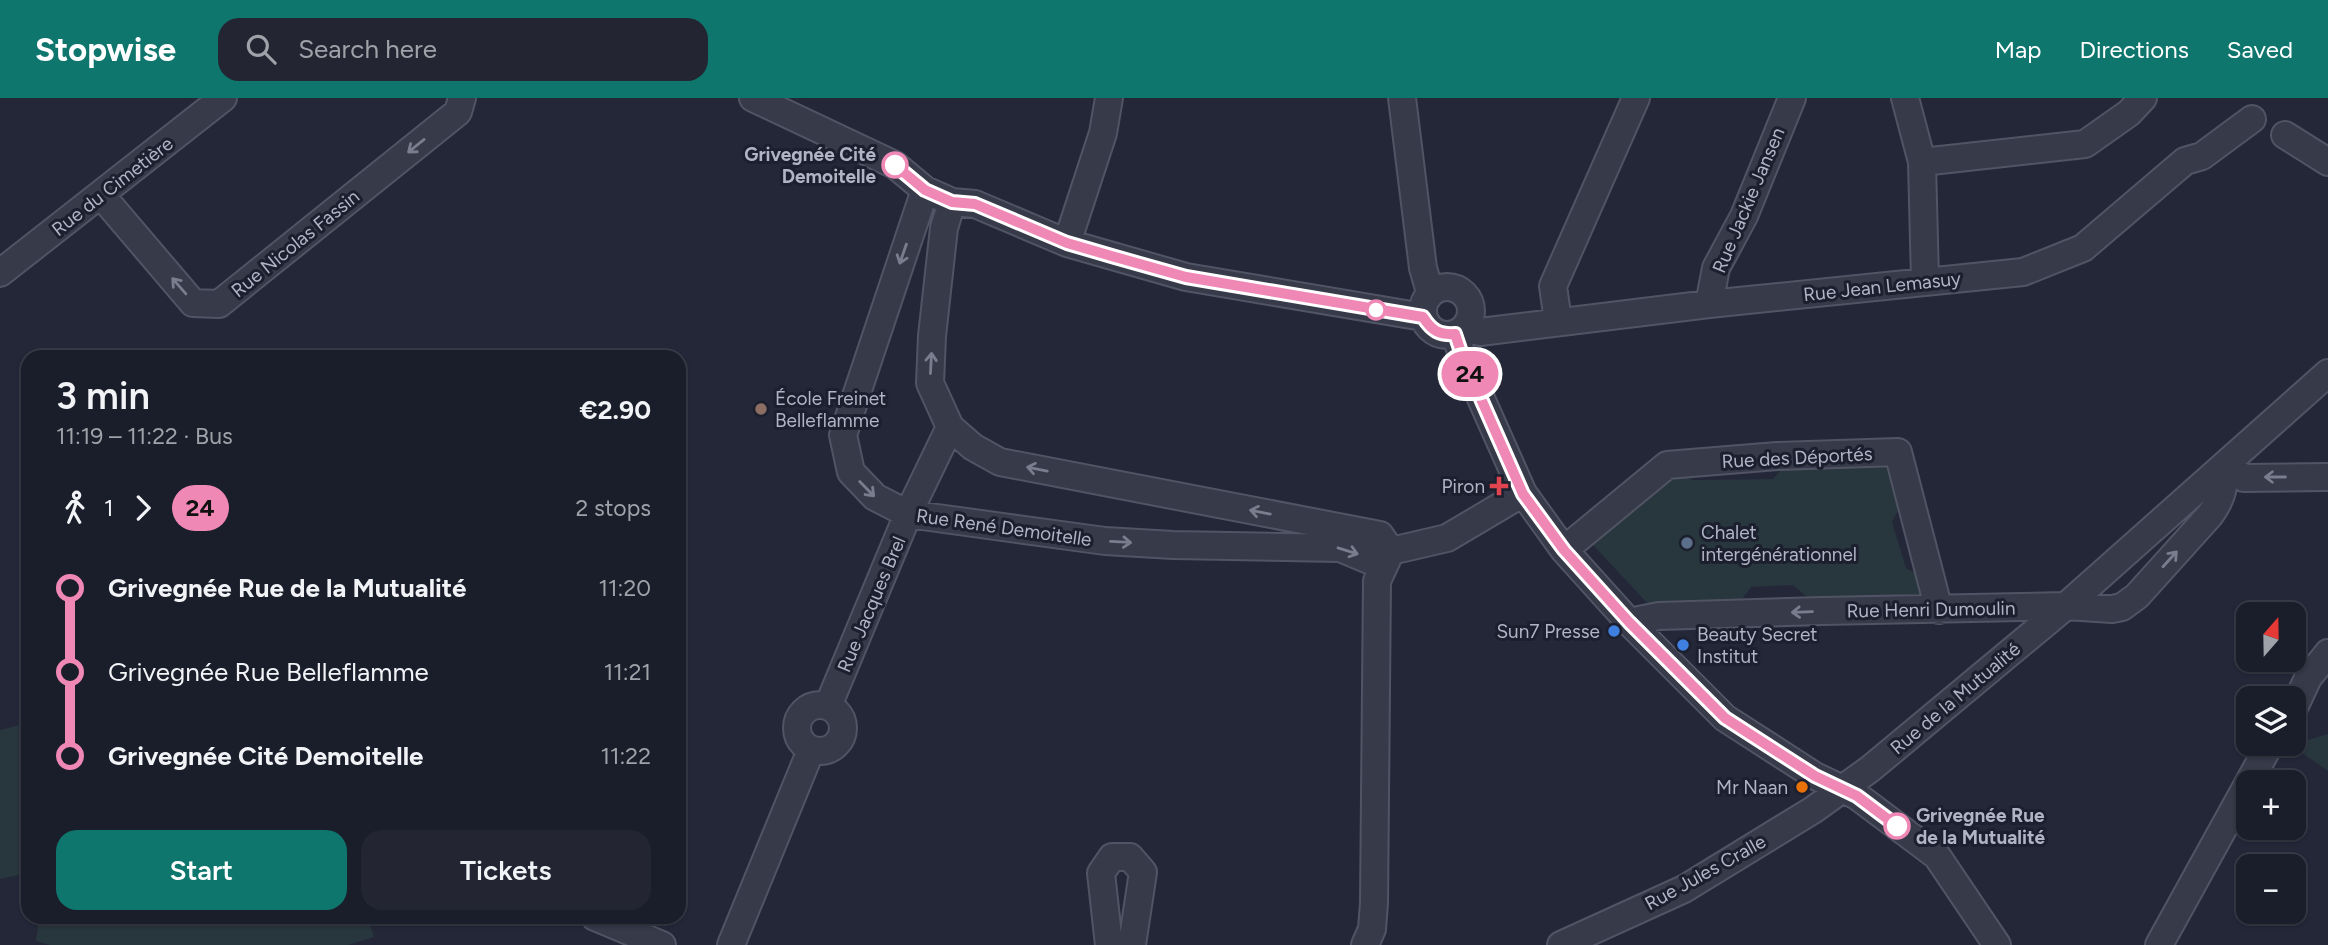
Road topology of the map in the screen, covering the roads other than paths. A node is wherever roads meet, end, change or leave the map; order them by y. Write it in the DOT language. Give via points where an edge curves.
graph roads {
  1 [pos="223,98"];
  2 [pos="462,98"];
  3 [pos="753,98"];
  4 [pos="1109,98"];
  5 [pos="1402,98"];
  6 [pos="1636,98"];
  7 [pos="1792,98"];
  8 [pos="1905,98"];
  9 [pos="2143,98"];
  10 [pos="2252,119"];
  11 [pos="2286,135"];
  12 [pos="1922,162"];
  13 [pos="2328,162"];
  14 [pos="925,190"];
  15 [pos="101,195"];
  16 [pos="952,202"];
  17 [pos="916,219"];
  18 [pos="944,228"];
  19 [pos="1067,243"];
  20 [pos="0,273"];
  21 [pos="1925,281"];
  22 [pos="1709,304"];
  23 [pos="1427,305"];
  24 [pos="1558,321"];
  25 [pos="1460,331"];
  26 [pos="2328,373"];
  27 [pos="950,427"];
  28 [pos="2225,465"];
  29 [pos="2328,477"];
  30 [pos="1523,494"];
  31 [pos="908,514"];
  32 [pos="1564,550"];
  33 [pos="1391,551"];
  34 [pos="2066,606"];
  35 [pos="1939,610"];
  36 [pos="1629,622"];
  37 [pos="2328,653"];
  38 [pos="2304,686"];
  39 [pos="2263,756"];
  40 [pos="1843,789"];
  41 [pos="612,924"];
  42 [pos="662,945"];
  43 [pos="731,945"];
  44 [pos="1109,945"];
  45 [pos="1132,945"];
  46 [pos="1365,945"];
  47 [pos="1561,945"];
  48 [pos="1997,945"];
  49 [pos="2159,945"];
  1 -- 15 [label="street, Rue du Cimetière"];
  2 -- 15 [label="street, Rue Nicolas Fassin, one-way" via="458,112 219,304 193,303"];
  3 -- 14 [label="street" via="895,165"];
  4 -- 19 [label="street" via="1103,133"];
  5 -- 23 [label="street"];
  6 -- 24 [label="street" via="1553,286"];
  7 -- 22 [label="street, Rue Jackie Jansen" via="1744,216 1716,268"];
  8 -- 12 [label="street"];
  9 -- 12 [label="street" via="2085,144"];
  10 -- 21 [label="street, Rue Jean Lemasuy" via="2202,156 2185,161 2083,248 2023,272"];
  11 -- 13 [label="street"];
  12 -- 21 [label="street"];
  14 -- 16 [label="street"];
  14 -- 17 [label="street, Rue René Demoitelle"];
  15 -- 20 [label="street, Rue du Cimetière"];
  16 -- 18 [label="street"];
  16 -- 19 [label="street" via="975,204"];
  17 -- 18 [label="street"];
  17 -- 31 [label="street, Rue René Demoitelle, one-way" via="843,435 851,472 875,497"];
  27 -- 18 [label="street, one-way" via="930,383"];
  19 -- 23 [label="street" via="1186,277"];
  21 -- 22 [label="street, Rue Jean Lemasuy"];
  22 -- 24 [label="street, Rue Jean Lemasuy"];
  23 -- 25 [label="street" via="1430,329 1442,335"];
  23 -- 25 [label="street" via="1448,286 1465,293 1472,311"];
  24 -- 25 [label="street, Rue Jean Lemasuy"];
  25 -- 30 [label="street" via="1463,358"];
  26 -- 28 [label="street, Rue de la Mutualité"];
  27 -- 31 [label="street, Rue Jacques Brel"];
  33 -- 27 [label="street, one-way" via="1380,535 1000,462"];
  29 -- 28 [label="street, one-way" via="2244,478"];
  28 -- 34 [label="street, Rue de la Mutualité"];
  34 -- 28 [label="street, one-way" via="2112,609 2137,596 2221,500"];
  30 -- 32 [label="street"];
  30 -- 33 [label="street, Rue René Demoitelle" via="1447,538"];
  31 -- 33 [label="street, Rue René Demoitelle, one-way" via="1105,541 1340,548 1371,561"];
  31 -- 43 [label="street, Rue Jacques Brel" via="828,706 842,719 842,738 830,750 811,750"];
  32 -- 35 [label="street, Rue des Déportés" via="1667,465 1898,453"];
  32 -- 36 [label="street"];
  33 -- 46 [label="street" via="1377,580 1374,898 1372,929"];
  34 -- 35 [label="street, Rue Henri Dumoulin"];
  34 -- 40 [label="street, Rue de la Mutualité"];
  35 -- 36 [label="street, Rue Henri Dumoulin, one-way" via="1659,617"];
  36 -- 40 [label="street" via="1725,718"];
  37 -- 38 [label="street"];
  39 -- 49 [label="street"];
  40 -- 47 [label="street, Rue Jules Cralle" via="1684,889"];
  40 -- 48 [label="street" via="1937,856"];
  41 -- 42 [label="street"];
  44 -- 45 [label="street" via="1101,873 1112,857 1130,857 1143,872"];
}
